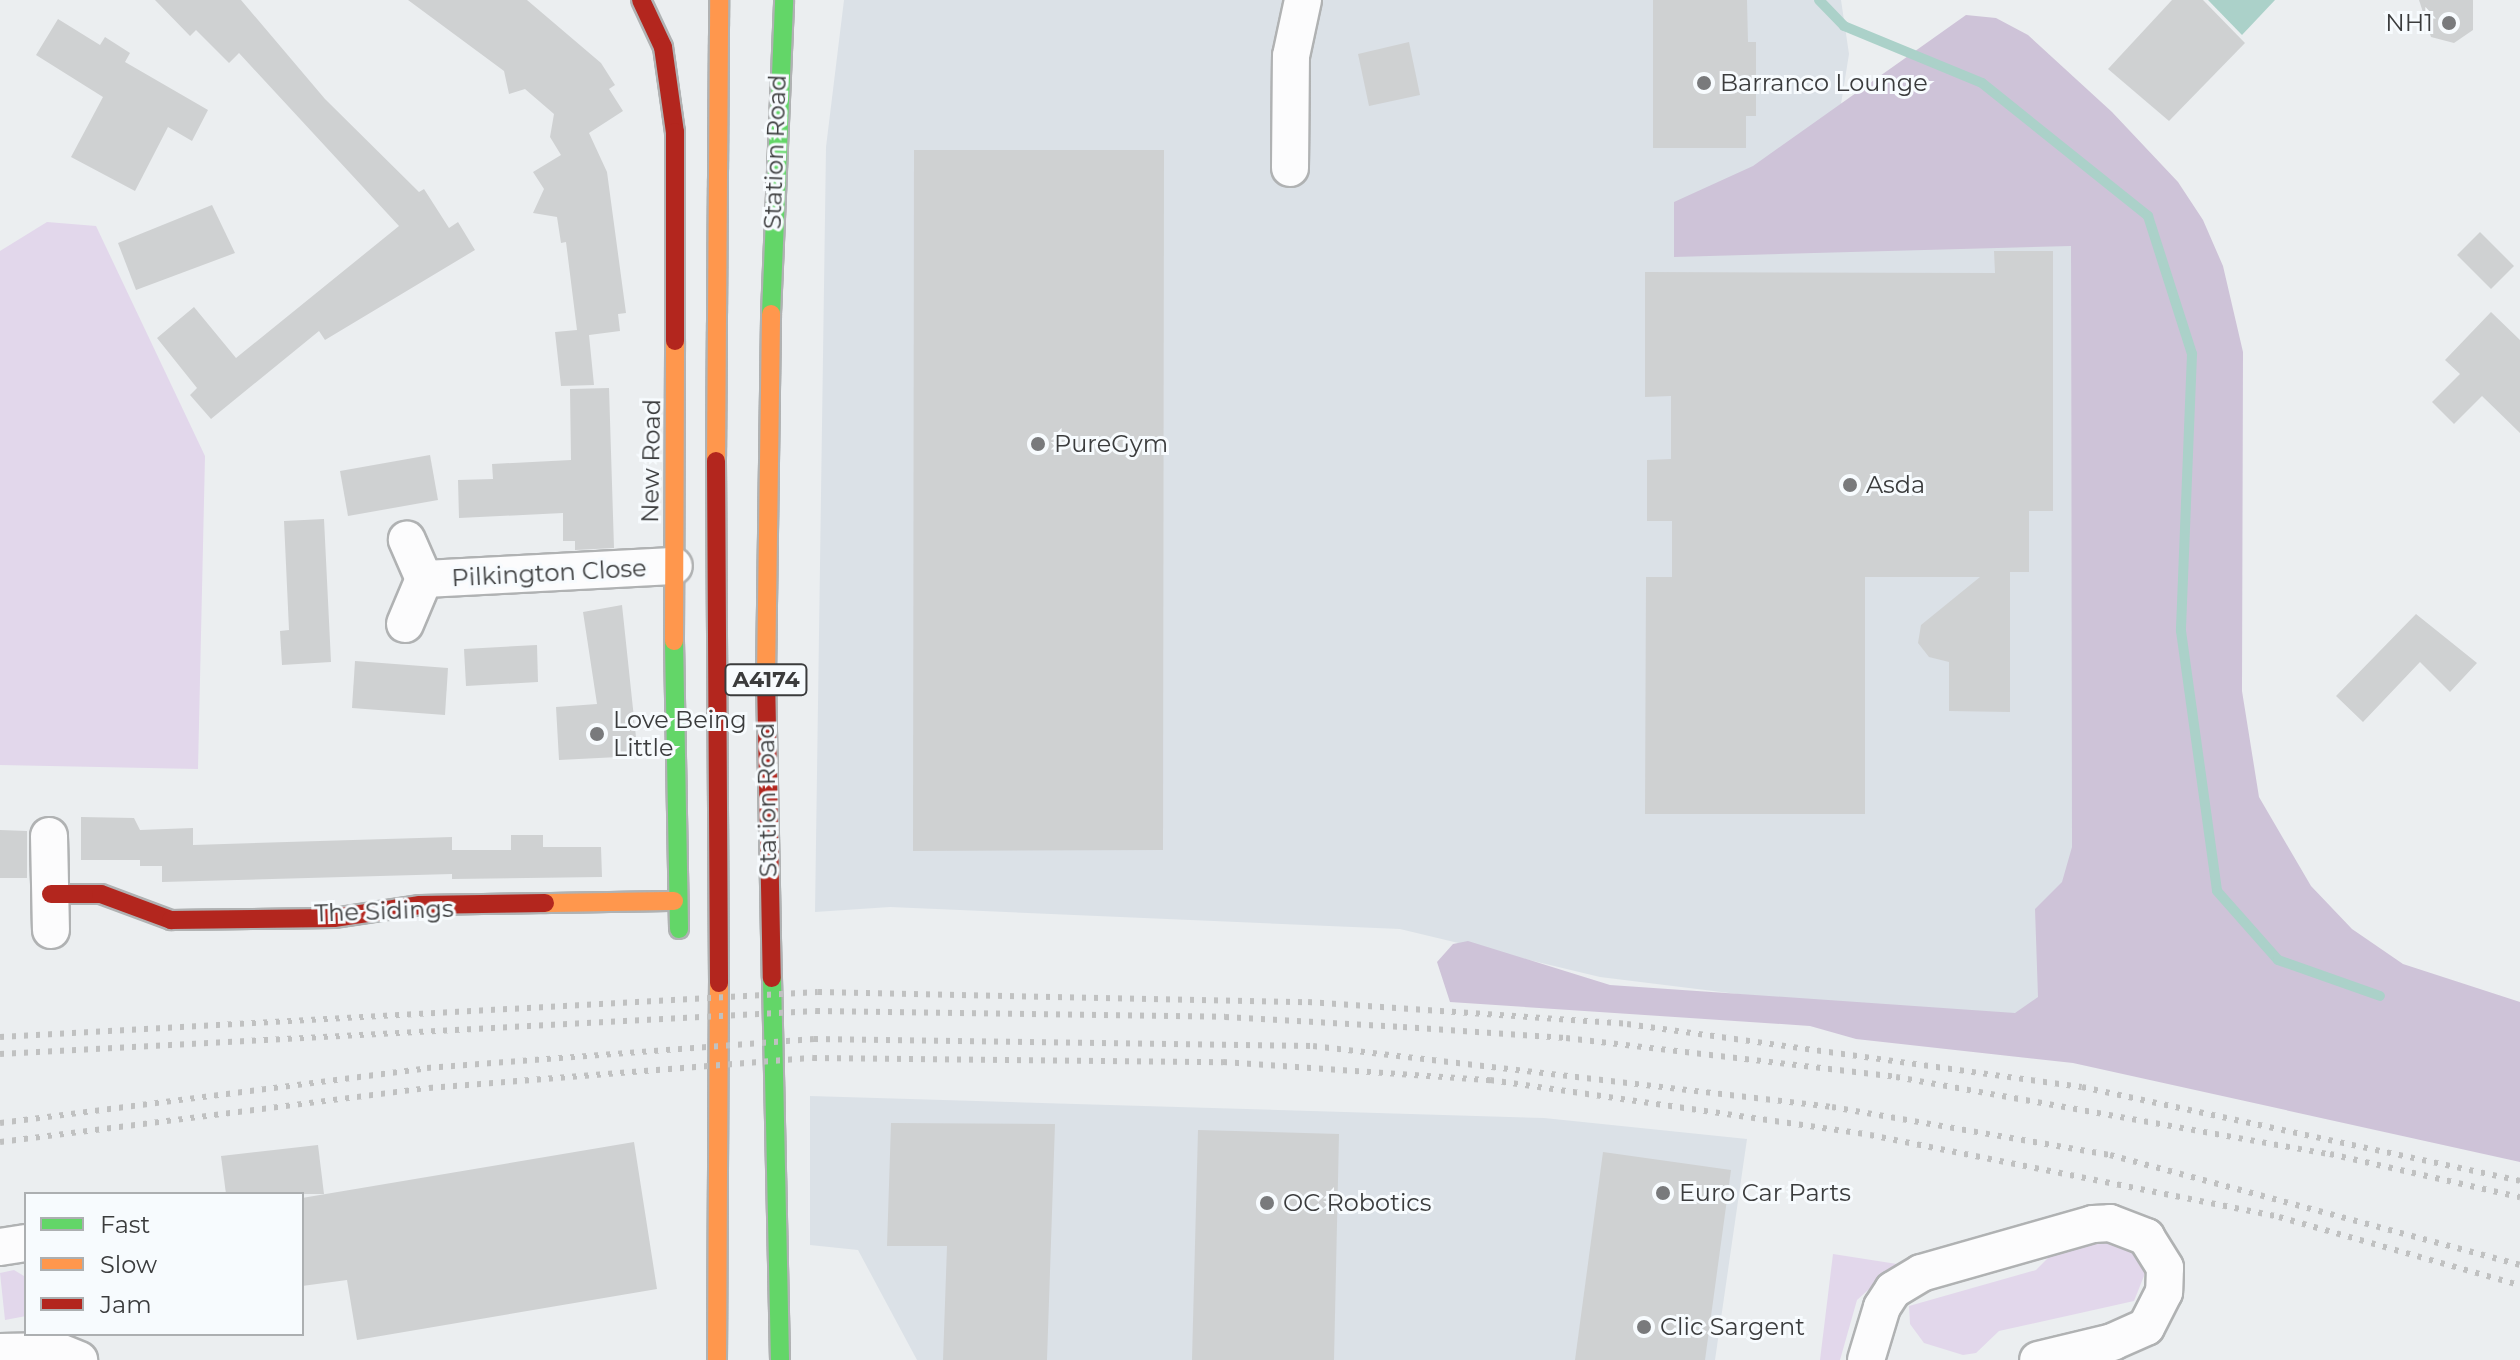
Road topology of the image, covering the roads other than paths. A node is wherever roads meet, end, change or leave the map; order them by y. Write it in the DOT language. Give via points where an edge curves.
graph roads {
  1 [pos="641,0"];
  2 [pos="719,0"];
  3 [pos="784,0"];
  4 [pos="1303,0"];
  5 [pos="1290,168"];
  6 [pos="407,540"];
  7 [pos="674,566"];
  8 [pos="424,579"];
  9 [pos="405,624"];
  10 [pos="49,836"];
  11 [pos="51,894"];
  12 [pos="674,901"];
  13 [pos="679,929"];
  14 [pos="51,930"];
  15 [pos="24,1243"];
  16 [pos="0,1247"];
  17 [pos="63,1348"];
  18 [pos="0,1352"];
  19 [pos="1877,1356"];
  20 [pos="718,1359"];
  21 [pos="780,1360"];
  22 [pos="2038,1360"];
  1 -- 7 [label="main road, New Road" via="663,47 675,132"];
  2 -- 20 [label="main road, A4174" via="714,819 723,1132"];
  3 -- 21 [label="main road, Station Road / A4174" via="772,204 766,702"];
  4 -- 5 [label="street" via="1291,56"];
  6 -- 8 [label="street, Pilkington Close"];
  7 -- 8 [label="street, Pilkington Close"];
  7 -- 12 [label="main road, New Road"];
  8 -- 9 [label="street, Pilkington Close"];
  10 -- 11 [label="street"];
  11 -- 12 [label="main road, The Sidings" via="101,894 171,920 306,913 334,918 420,905"];
  11 -- 14 [label="street"];
  12 -- 13 [label="main road, New Road"];
  15 -- 16 [label="street"];
  17 -- 18 [label="street"];
  19 -- 22 [label="street" via="1893,1290 1921,1273 2093,1224 2110,1223 2146,1237 2165,1268 2164,1292 2146,1327 2113,1342"];
}
